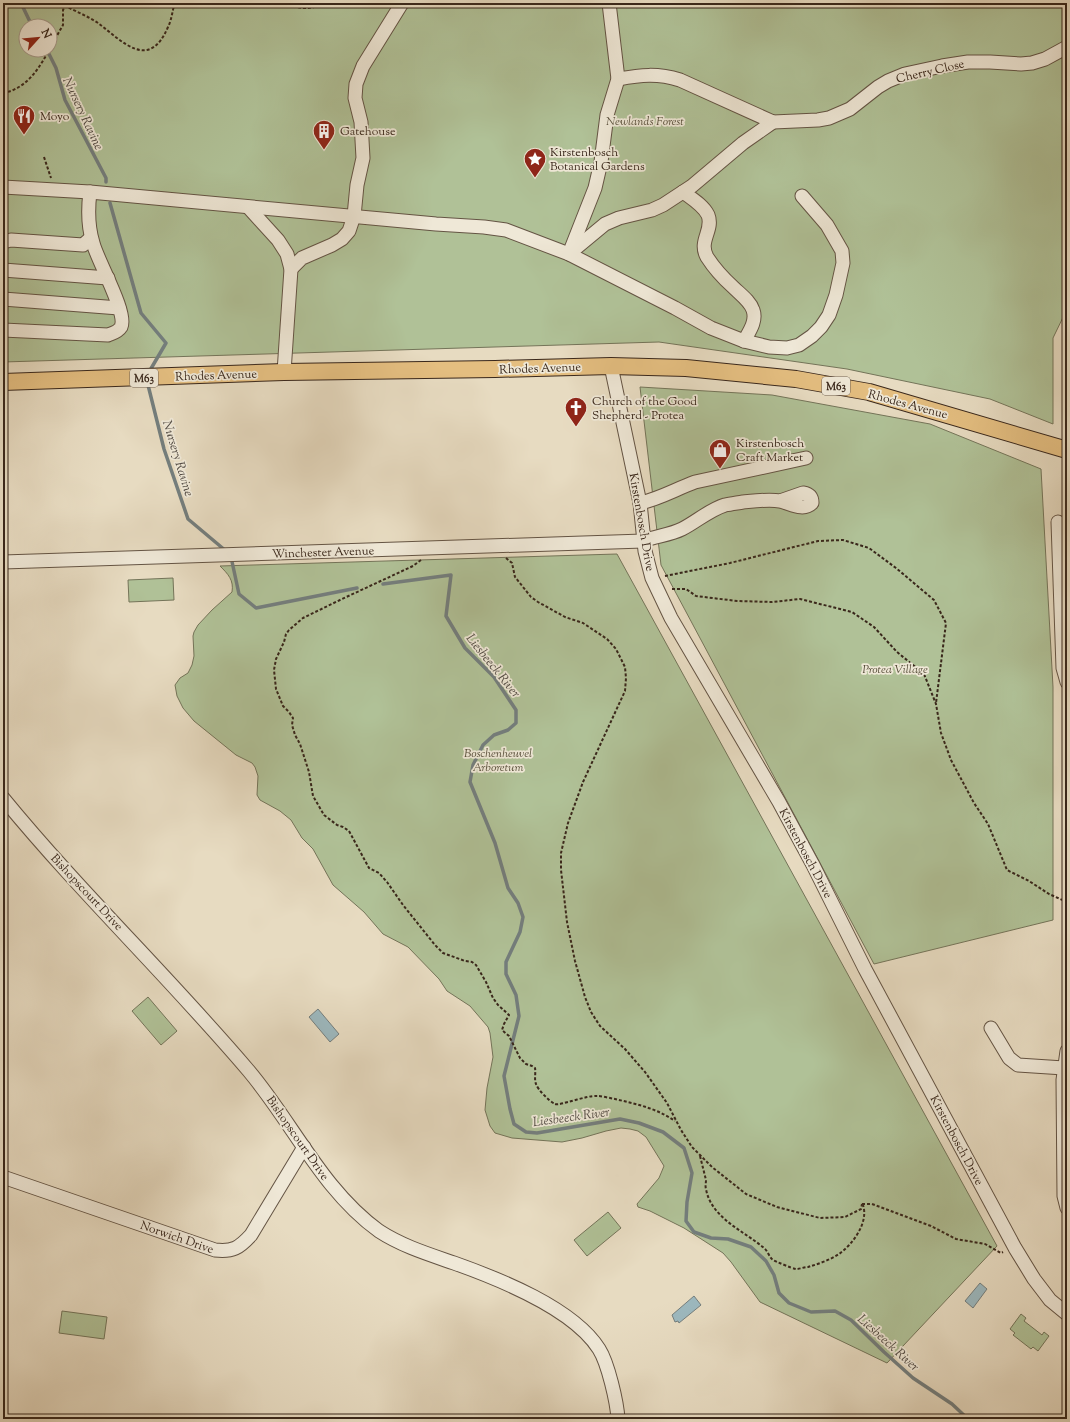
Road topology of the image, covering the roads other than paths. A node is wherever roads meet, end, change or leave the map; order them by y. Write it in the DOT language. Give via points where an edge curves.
graph roads {
  1 [pos="402,3"];
  2 [pos="608,3"];
  3 [pos="1067,47"];
  4 [pos="618,79"];
  5 [pos="773,122"];
  6 [pos="3,187"];
  7 [pos="90,192"];
  8 [pos="683,192"];
  9 [pos="802,196"];
  10 [pos="248,207"];
  11 [pos="354,216"];
  12 [pos="87,241"];
  13 [pos="3,242"];
  14 [pos="569,254"];
  15 [pos="291,269"];
  16 [pos="3,270"];
  17 [pos="108,278"];
  18 [pos="3,299"];
  19 [pos="119,308"];
  20 [pos="3,330"];
  21 [pos="744,341"];
  22 [pos="611,366"];
  23 [pos="284,372"];
  24 [pos="3,382"];
  25 [pos="1067,450"];
  26 [pos="806,458"];
  27 [pos="780,501"];
  28 [pos="640,503"];
  29 [pos="1058,522"];
  30 [pos="643,541"];
  31 [pos="3,562"];
  32 [pos="1067,682"];
  33 [pos="3,798"];
  34 [pos="991,1028"];
  35 [pos="1067,1051"];
  36 [pos="1064,1068"];
  37 [pos="304,1147"];
  38 [pos="3,1177"];
  39 [pos="1067,1206"];
  40 [pos="1067,1314"];
  41 [pos="618,1419"];
  1 -- 11 [label="street" via="363,66 356,84 355,98 361,122 363,158"];
  2 -- 4 [label="street"];
  3 -- 5 [label="street, Cherry Close" via="1046,59 1032,63 968,62 905,74 888,81 850,109 829,118"];
  4 -- 5 [label="street, Cherry Close" via="665,76 680,80"];
  4 -- 14 [label="street" via="607,115 596,188"];
  5 -- 8 [label="street"];
  6 -- 7 [label="street"];
  7 -- 10 [label="street"];
  7 -- 12 [label="street"];
  8 -- 14 [label="street" via="664,206 605,224"];
  8 -- 21 [label="street" via="703,208 708,216 709,224 703,243 706,255 753,310 755,317"];
  9 -- 21 [label="street" via="827,225 842,252 841,273 829,315 812,336 799,345 787,348 769,347"];
  10 -- 11 [label="street"];
  10 -- 15 [label="street" via="278,240 287,254"];
  11 -- 14 [label="street" via="484,226 506,230"];
  11 -- 15 [label="street" via="349,232 342,239 302,258"];
  12 -- 13 [label="street"];
  12 -- 17 [label="street"];
  14 -- 21 [label="street" via="711,328"];
  15 -- 23 [label="street"];
  16 -- 17 [label="street"];
  17 -- 19 [label="street"];
  18 -- 19 [label="street"];
  19 -- 20 [label="street" via="121,326 116,332 108,335"];
  22 -- 23 [label="main road, Rhodes Avenue / M63"];
  22 -- 25 [label="main road, Rhodes Avenue / M63" via="686,368 804,380 869,392"];
  22 -- 28 [label="street, Kirstenbosch Drive"];
  23 -- 24 [label="main road, Rhodes Avenue / M63"];
  26 -- 28 [label="street" via="695,482 653,501"];
  27 -- 30 [label="street, Winchester Avenue" via="724,505 680,530"];
  28 -- 30 [label="street, Kirstenbosch Drive"];
  29 -- 32 [label="street" via="1063,668"];
  30 -- 31 [label="street, Winchester Avenue"];
  30 -- 40 [label="street, Kirstenbosch Drive" via="655,584 671,618 813,865 865,969 1015,1248 1050,1300"];
  33 -- 37 [label="street, Bishopscourt Drive" via="246,1067"];
  34 -- 36 [label="street" via="1009,1058 1018,1065"];
  35 -- 36 [label="street"];
  36 -- 39 [label="street" via="1064,1196"];
  37 -- 38 [label="street, Norwich Drive" via="251,1235 242,1245 225,1251 215,1250"];
  37 -- 41 [label="street, Bishopscourt Drive" via="329,1183 352,1209 380,1231 412,1248 486,1275 526,1293 553,1308 586,1332 601,1351 610,1378"];
}
